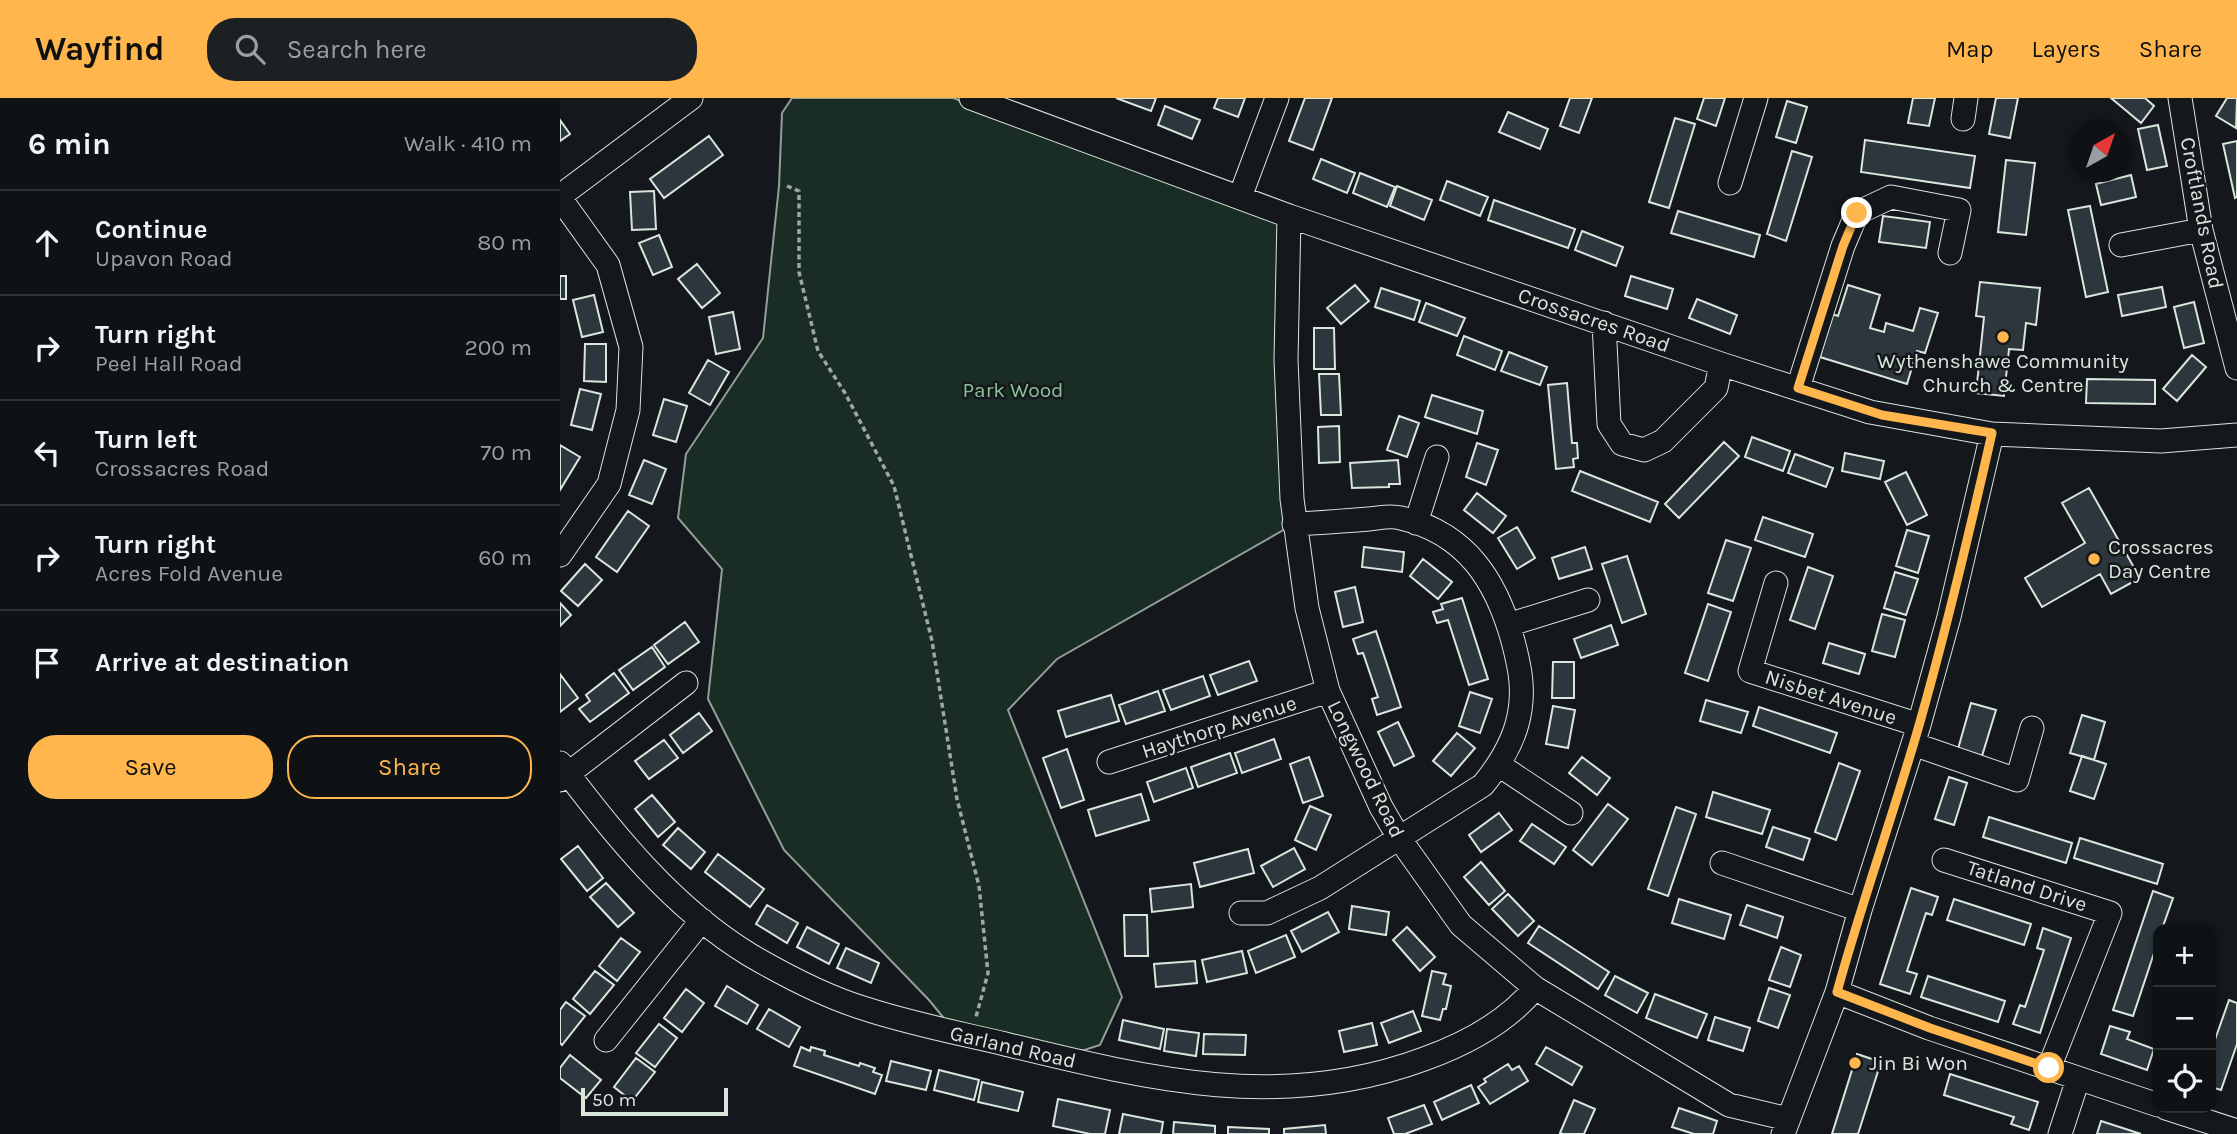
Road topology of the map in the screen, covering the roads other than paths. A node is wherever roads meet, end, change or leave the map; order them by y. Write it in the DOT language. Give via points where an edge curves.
graph roads {
  1 [pos="691,98"];
  2 [pos="971,98"];
  3 [pos="1278,98"];
  4 [pos="1756,98"];
  5 [pos="2180,98"];
  6 [pos="1730,183"];
  7 [pos="560,197"];
  8 [pos="1240,197"];
  9 [pos="1289,216"];
  10 [pos="2201,230"];
  11 [pos="2120,245"];
  12 [pos="1950,253"];
  13 [pos="1604,323"];
  14 [pos="1720,364"];
  15 [pos="2237,368"];
  16 [pos="1798,388"];
  17 [pos="1992,433"];
  18 [pos="2237,435"];
  19 [pos="1437,457"];
  20 [pos="1416,523"];
  21 [pos="1294,524"];
  22 [pos="560,555"];
  23 [pos="1776,583"];
  24 [pos="1588,600"];
  25 [pos="1508,625"];
  26 [pos="686,683"];
  27 [pos="1328,691"];
  28 [pos="2032,728"];
  29 [pos="1916,734"];
  30 [pos="1109,762"];
  31 [pos="1499,765"];
  32 [pos="563,773"];
  33 [pos="1571,813"];
  34 [pos="1399,838"];
  35 [pos="1944,860"];
  36 [pos="1722,863"];
  37 [pos="1860,910"];
  38 [pos="1241,913"];
  39 [pos="702,920"];
  40 [pos="1535,988"];
  41 [pos="1837,992"];
  42 [pos="606,1040"];
  43 [pos="2049,1068"];
  44 [pos="2078,1079"];
  45 [pos="2153,1103"];
  46 [pos="2181,1113"];
  47 [pos="1785,1126"];
  48 [pos="2237,1131"];
  49 [pos="2060,1134"];
  1 -- 7 [label="street"];
  2 -- 8 [label="street, Crossacres Road"];
  3 -- 8 [label="street"];
  4 -- 6 [label="street"];
  5 -- 10 [label="street, Croftlands Road"];
  7 -- 22 [label="street" via="608,265 631,347 628,410 609,484"];
  8 -- 9 [label="street, Crossacres Road"];
  9 -- 13 [label="street, Crossacres Road"];
  9 -- 21 [label="street, Longwood Road" via="1286,360"];
  10 -- 11 [label="street"];
  10 -- 15 [label="street, Croftlands Road"];
  12 -- 16 [label="street" via="1959,210 1891,197 1857,213"];
  13 -- 14 [label="street, Crossacres Road"];
  13 -- 14 [label="street" via="1609,424 1622,444 1644,450 1662,441 1716,388"];
  14 -- 16 [label="street, Crossacres Road"];
  16 -- 17 [label="street, Crossacres Road" via="1882,415"];
  17 -- 18 [label="street, Crossacres Road" via="2161,441"];
  17 -- 29 [label="street"];
  19 -- 20 [label="street"];
  20 -- 21 [label="street" via="1398,517"];
  20 -- 25 [label="street" via="1438,531 1471,557 1494,587"];
  21 -- 27 [label="street, Longwood Road" via="1307,608"];
  23 -- 29 [label="street, Nisbet Avenue" via="1750,671"];
  24 -- 25 [label="street"];
  25 -- 31 [label="street" via="1520,666 1521,709"];
  26 -- 32 [label="street"];
  27 -- 30 [label="street, Haythorp Avenue"];
  27 -- 34 [label="street, Longwood Road" via="1362,770"];
  28 -- 29 [label="street" via="2017,780"];
  29 -- 37 [label="street"];
  31 -- 33 [label="street"];
  31 -- 34 [label="street" via="1483,785"];
  32 -- 39 [label="street, Garland Road" via="652,876"];
  34 -- 38 [label="street" via="1320,888 1267,913"];
  34 -- 40 [label="street, Longwood Road" via="1461,925"];
  35 -- 43 [label="street, Tatland Drive" via="2110,913"];
  36 -- 37 [label="street"];
  37 -- 41 [label="street"];
  39 -- 40 [label="street, Garland Road" via="797,981 863,1009 933,1029 1187,1084 1284,1088 1392,1071 1490,1028"];
  39 -- 42 [label="street"];
  40 -- 47 [label="street, Longwood Road" via="1730,1105"];
  41 -- 43 [label="street"];
  41 -- 47 [label="street"];
  43 -- 44 [label="street"];
  44 -- 45 [label="street"];
  44 -- 49 [label="street"];
  46 -- 48 [label="street"];
}
